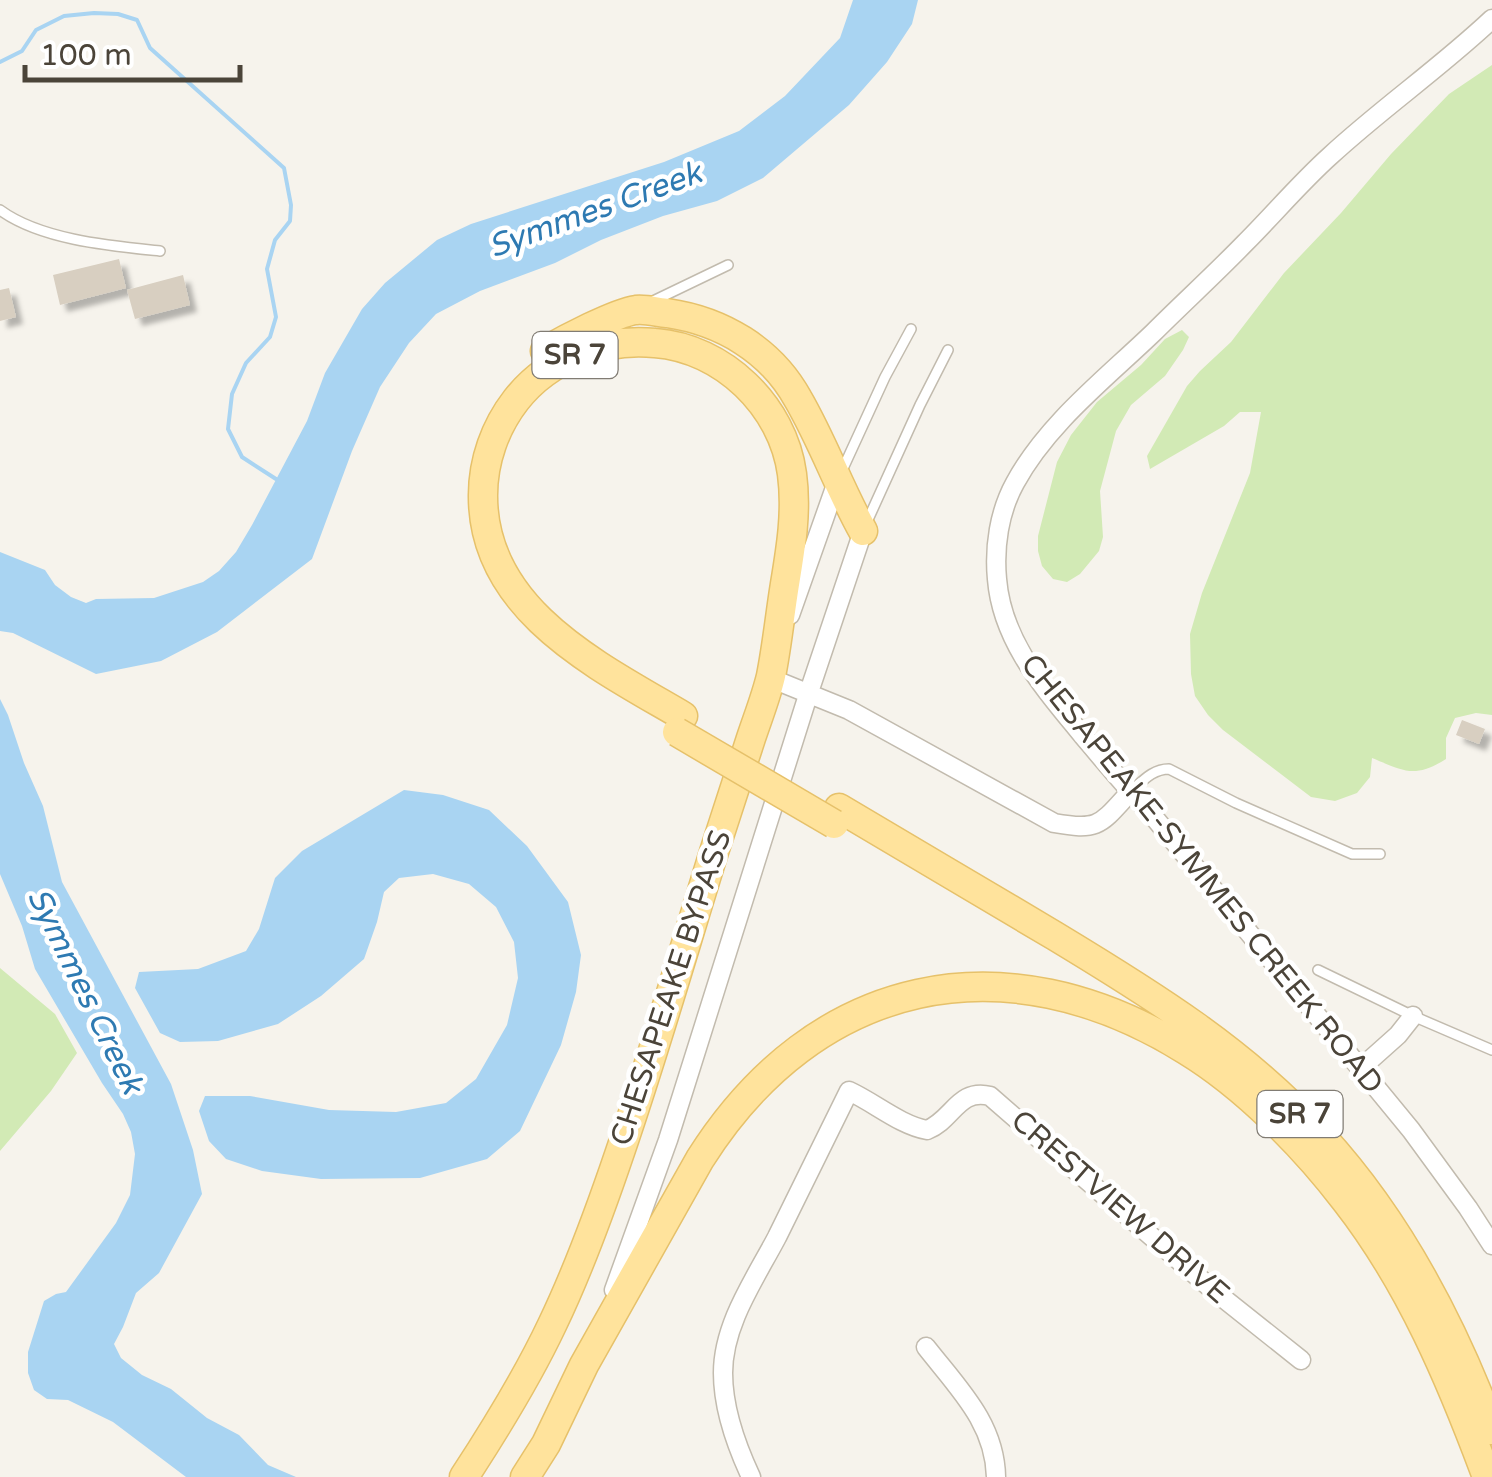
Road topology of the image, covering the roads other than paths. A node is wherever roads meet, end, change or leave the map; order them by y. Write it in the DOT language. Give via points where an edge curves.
graph roads {
  1 [pos="1492,19"];
  2 [pos="0,210"];
  3 [pos="160,252"];
  4 [pos="728,265"];
  5 [pos="637,310"];
  6 [pos="912,329"];
  7 [pos="948,350"];
  8 [pos="837,482"];
  9 [pos="863,531"];
  10 [pos="770,678"];
  11 [pos="809,692"];
  12 [pos="680,724"];
  13 [pos="1130,792"];
  14 [pos="836,816"];
  15 [pos="1380,854"];
  16 [pos="1318,970"];
  17 [pos="1413,1016"];
  18 [pos="1492,1050"];
  19 [pos="1189,1051"];
  20 [pos="1361,1068"];
  21 [pos="1492,1245"];
  22 [pos="926,1347"];
  23 [pos="1302,1360"];
  24 [pos="584,1365"];
  25 [pos="1492,1430"];
  26 [pos="464,1477"];
  27 [pos="525,1477"];
  28 [pos="750,1477"];
  29 [pos="996,1477"];
  30 [pos="1487,1477"];
  1 -- 13 [label="street, CHESAPEAKE-SYMMES CREEK ROAD" via="1327,158 1054,428 1013,486 996,555 1008,626 1044,688"];
  2 -- 3 [label="lane" via="54,234"];
  4 -- 5 [label="lane"];
  5 -- 8 [label="main road" via="724,328 758,352 798,398"];
  5 -- 12 [label="main road" via="547,349 506,384 472,447 467,517 478,562 518,622 566,663"];
  6 -- 8 [label="lane"];
  7 -- 9 [label="lane"];
  8 -- 9 [label="main road"];
  8 -- 10 [label="street, CHESAPEAKE BYPASS"];
  9 -- 11 [label="street, CHESAPEAKE BYPASS"];
  10 -- 11 [label="street"];
  10 -- 12 [label="main road, SR 7" via="794,511 792,470 770,416 716,361 665,344 615,344 549,368 512,404 491,448 483,499 492,552 521,600 551,630"];
  10 -- 26 [label="main road, CHESAPEAKE BYPASS / SR 7" via="577,1269"];
  11 -- 13 [label="street" via="1054,823 1085,828 1106,818"];
  11 -- 24 [label="street, CHESAPEAKE BYPASS" via="668,1140"];
  12 -- 14 [label="main road, SR 7"];
  13 -- 15 [label="lane" via="1152,773 1169,769 1352,854"];
  13 -- 20 [label="street, CHESAPEAKE-SYMMES CREEK ROAD"];
  14 -- 19 [label="main road" via="1107,986"];
  14 -- 25 [label="main road, SR 7" via="1150,994 1287,1100 1393,1226 1463,1357"];
  16 -- 17 [label="lane"];
  17 -- 18 [label="lane"];
  17 -- 20 [label="street"];
  19 -- 24 [label="main road, SR 7" via="1105,1010 1017,988 937,990 856,1014 788,1056 750,1091 700,1159"];
  19 -- 30 [label="main road, SR 7" via="1281,1128 1358,1218 1415,1310"];
  20 -- 21 [label="street, CHESAPEAKE-SYMMES CREEK ROAD"];
  22 -- 29 [label="street" via="989,1434"];
  23 -- 28 [label="street, CRESTVIEW DRIVE" via="990,1096 968,1095 927,1130 849,1091 733,1324 724,1356 728,1413"];
  24 -- 27 [label="main road, CHESAPEAKE BYPASS / SR 7"];
}
